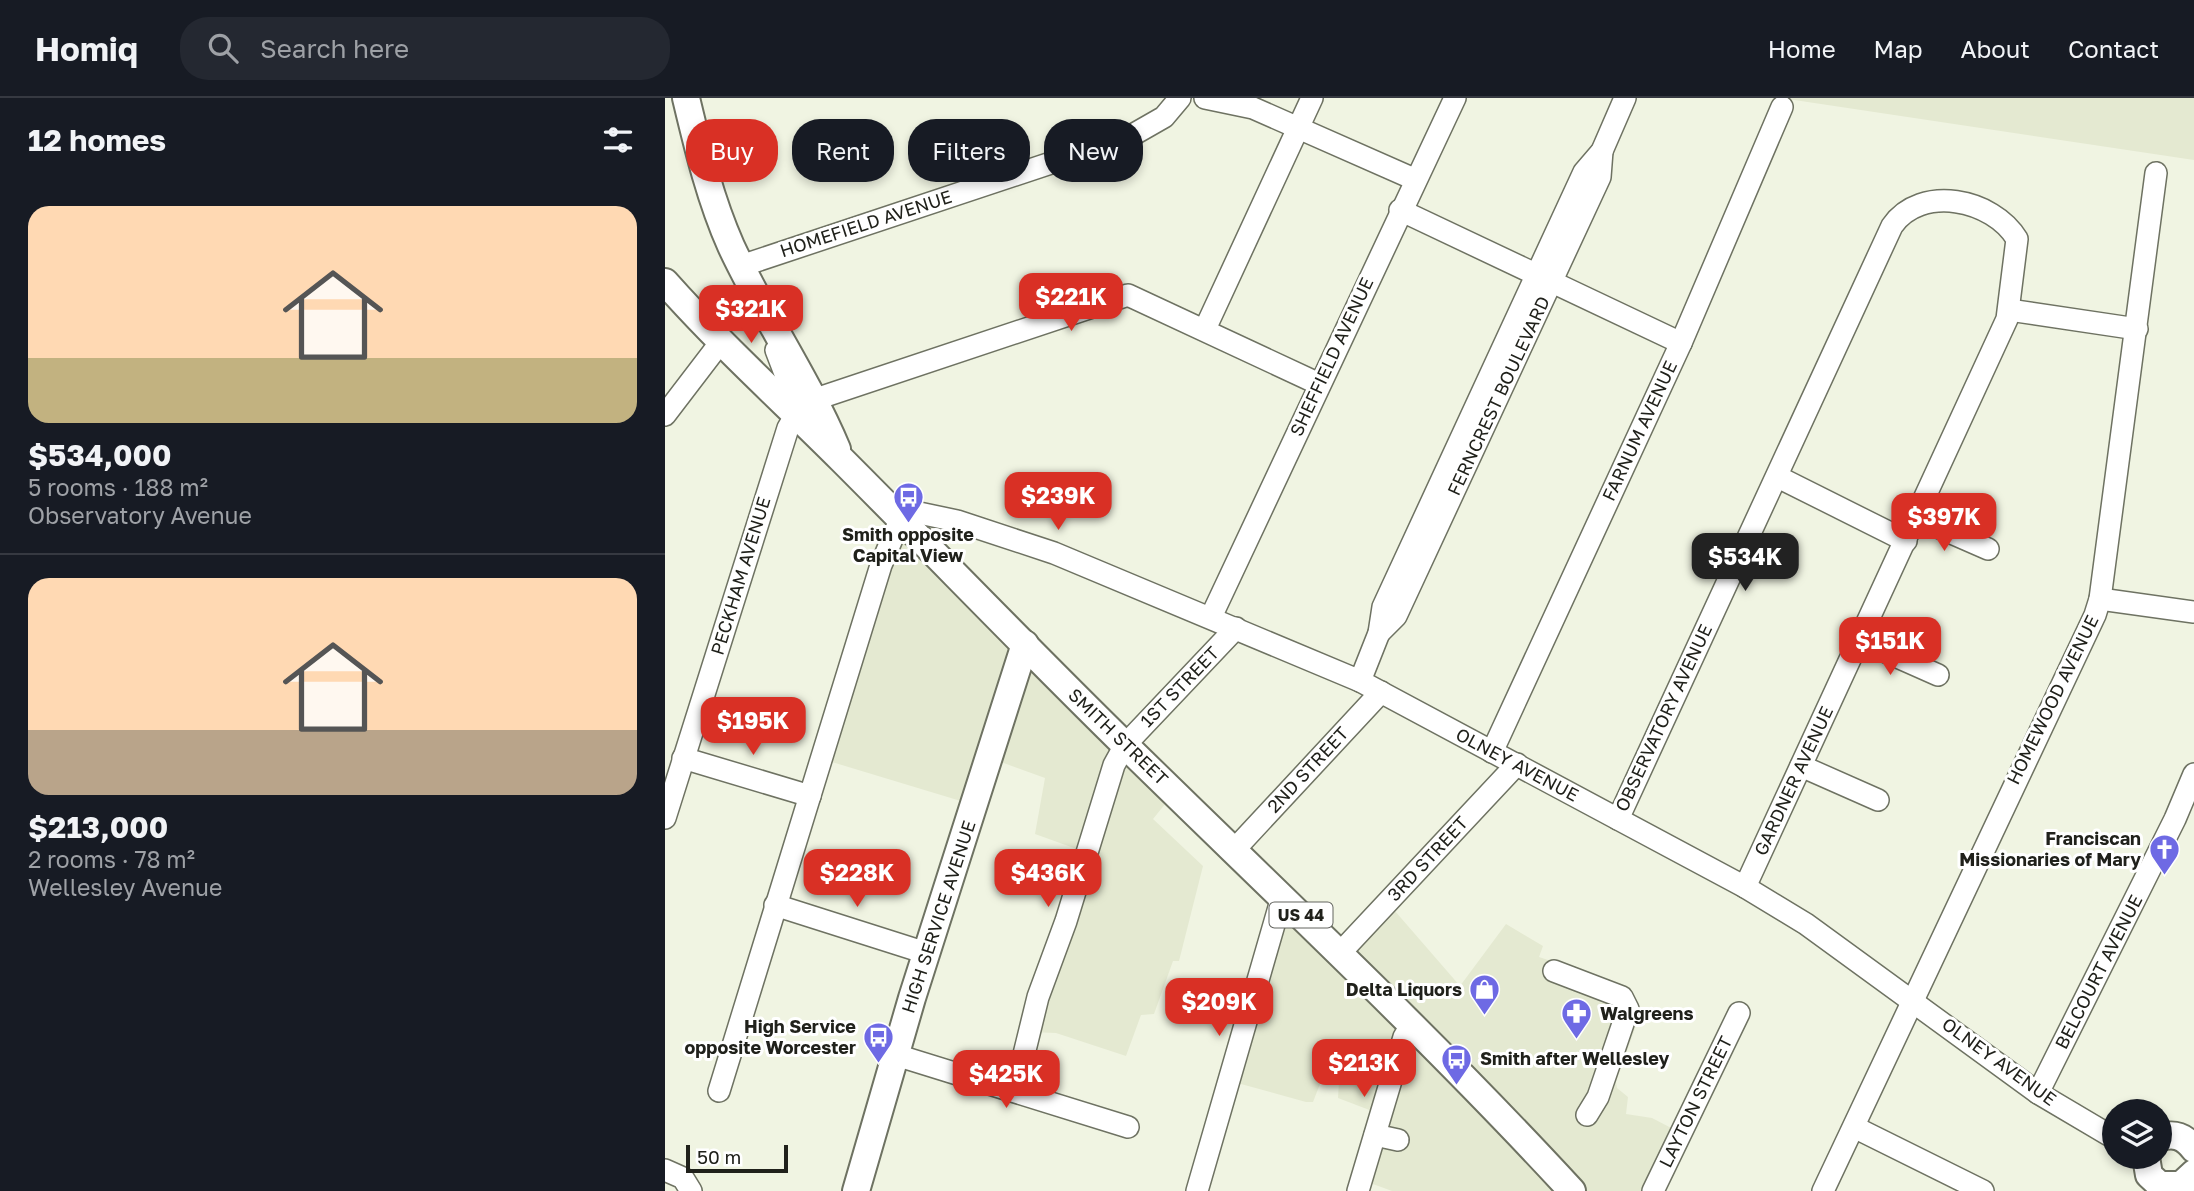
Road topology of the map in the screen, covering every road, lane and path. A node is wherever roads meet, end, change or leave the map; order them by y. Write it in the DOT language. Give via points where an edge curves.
graph roads {
  1 [pos="686,98"];
  2 [pos="1180,98"];
  3 [pos="1205,98"];
  4 [pos="1312,98"];
  5 [pos="1455,98"];
  6 [pos="1625,98"];
  7 [pos="1782,107"];
  8 [pos="1299,127"];
  9 [pos="2156,173"];
  10 [pos="1414,179"];
  11 [pos="1400,210"];
  12 [pos="741,265"];
  13 [pos="1544,278"];
  14 [pos="665,282"];
  15 [pos="2009,310"];
  16 [pos="1205,329"];
  17 [pos="2137,329"];
  18 [pos="720,343"];
  19 [pos="1681,343"];
  20 [pos="1835,350"];
  21 [pos="782,365"];
  22 [pos="755,378"];
  23 [pos="1319,384"];
  24 [pos="816,399"];
  25 [pos="665,415"];
  26 [pos="795,416"];
  27 [pos="842,460"];
  28 [pos="1778,477"];
  29 [pos="893,513"];
  30 [pos="1917,517"];
  31 [pos="1906,541"];
  32 [pos="1988,550"];
  33 [pos="2100,599"];
  34 [pos="2194,612"];
  35 [pos="1211,617"];
  36 [pos="1236,628"];
  37 [pos="1859,640"];
  38 [pos="1025,644"];
  39 [pos="1938,675"];
  40 [pos="1360,681"];
  41 [pos="1381,692"];
  42 [pos="1125,745"];
  43 [pos="1492,752"];
  44 [pos="683,758"];
  45 [pos="1517,764"];
  46 [pos="1801,766"];
  47 [pos="2194,774"];
  48 [pos="810,796"];
  49 [pos="1878,800"];
  50 [pos="665,818"];
  51 [pos="1618,819"];
  52 [pos="1235,849"];
  53 [pos="1745,887"];
  54 [pos="1282,897"];
  55 [pos="775,905"];
  56 [pos="926,953"];
  57 [pos="1340,953"];
  58 [pos="1553,971"];
  59 [pos="1913,1000"];
  60 [pos="1739,1013"];
  61 [pos="1411,1025"];
  62 [pos="896,1055"];
  63 [pos="719,1091"];
  64 [pos="1015,1091"];
  65 [pos="2038,1093"];
  66 [pos="1587,1115"];
  67 [pos="1128,1127"];
  68 [pos="1854,1127"];
  69 [pos="2102,1128"];
  70 [pos="1375,1135"];
  71 [pos="1398,1140"];
  72 [pos="665,1170"];
  73 [pos="1565,1189"];
  74 [pos="691,1191"];
  75 [pos="856,1191"];
  76 [pos="1197,1191"];
  77 [pos="1359,1191"];
  78 [pos="1653,1191"];
  79 [pos="1823,1191"];
  80 [pos="1983,1191"];
  1 -- 12 [label="main road" via="714,202"];
  2 -- 12 [label="street, HOMEFIELD AVENUE" via="1164,117 1129,137"];
  3 -- 8 [label="street" via="1253,108"];
  4 -- 8 [label="street"];
  5 -- 10 [label="street, SHEFFIELD AVENUE"];
  6 -- 13 [label="street, FERNCREST BOULEVARD" via="1602,151 1600,177"];
  7 -- 19 [label="street, FARNUM AVENUE"];
  8 -- 10 [label="street"];
  8 -- 16 [label="street"];
  9 -- 17 [label="street, HOMEWOOD AVENUE"];
  10 -- 11 [label="street, SHEFFIELD AVENUE"];
  11 -- 13 [label="street"];
  11 -- 23 [label="street, SHEFFIELD AVENUE"];
  12 -- 21 [label="street"];
  12 -- 24 [label="main road"];
  13 -- 19 [label="street"];
  13 -- 40 [label="street, FERNCREST BOULEVARD" via="1396,616 1379,633"];
  14 -- 18 [label="main road, SMITH STREET / US 44"];
  15 -- 17 [label="street"];
  15 -- 20 [label="street, GARDNER AVENUE" via="2018,247 2004,220 1957,202 1924,204 1899,216 1892,226"];
  15 -- 30 [label="street, GARDNER AVENUE"];
  16 -- 23 [label="street"];
  16 -- 24 [label="street" via="1140,298 1116,296"];
  17 -- 33 [label="street, HOMEWOOD AVENUE"];
  18 -- 22 [label="main road, SMITH STREET / US 44"];
  18 -- 25 [label="street"];
  19 -- 43 [label="street, FARNUM AVENUE"];
  20 -- 28 [label="street, OBSERVATORY AVENUE"];
  21 -- 22 [label="main road" via="777,379"];
  21 -- 26 [label="street"];
  22 -- 26 [label="main road, SMITH STREET / US 44"];
  23 -- 35 [label="street, SHEFFIELD AVENUE"];
  24 -- 26 [label="street"];
  24 -- 27 [label="main road"];
  26 -- 27 [label="main road, SMITH STREET / US 44"];
  26 -- 44 [label="street, PECKHAM AVENUE"];
  27 -- 29 [label="main road, SMITH STREET / US 44"];
  28 -- 31 [label="street"];
  28 -- 51 [label="street, OBSERVATORY AVENUE"];
  29 -- 35 [label="street, OLNEY AVENUE" via="957,521 1055,553"];
  29 -- 38 [label="main road, SMITH STREET / US 44"];
  29 -- 48 [label="street"];
  30 -- 31 [label="street, GARDNER AVENUE"];
  30 -- 32 [label="street"];
  31 -- 37 [label="street, GARDNER AVENUE"];
  33 -- 34 [label="street"];
  33 -- 59 [label="street, HOMEWOOD AVENUE"];
  35 -- 36 [label="street, OLNEY AVENUE"];
  36 -- 40 [label="street, OLNEY AVENUE"];
  36 -- 42 [label="street, 1ST STREET"];
  37 -- 39 [label="street"];
  37 -- 46 [label="street, GARDNER AVENUE"];
  38 -- 42 [label="main road, SMITH STREET / US 44"];
  38 -- 56 [label="main road, HIGH SERVICE AVENUE"];
  40 -- 41 [label="street, OLNEY AVENUE"];
  41 -- 43 [label="street, OLNEY AVENUE"];
  41 -- 52 [label="street, 2ND STREET"];
  42 -- 52 [label="main road, SMITH STREET / US 44"];
  42 -- 64 [label="street, 1ST STREET" via="1109,778 1038,997"];
  43 -- 45 [label="street, OLNEY AVENUE"];
  44 -- 48 [label="street"];
  44 -- 50 [label="street, PECKHAM AVENUE"];
  45 -- 51 [label="street, OLNEY AVENUE"];
  45 -- 57 [label="street, 3RD STREET"];
  46 -- 49 [label="street"];
  46 -- 53 [label="street, GARDNER AVENUE"];
  47 -- 65 [label="street, BELCOURT AVENUE"];
  48 -- 55 [label="street"];
  51 -- 53 [label="street, OLNEY AVENUE"];
  52 -- 54 [label="main road, SMITH STREET / US 44"];
  53 -- 59 [label="street, OLNEY AVENUE"];
  54 -- 57 [label="main road, SMITH STREET / US 44"];
  54 -- 76 [label="street"];
  55 -- 56 [label="street"];
  55 -- 63 [label="street"];
  56 -- 62 [label="main road, HIGH SERVICE AVENUE"];
  57 -- 61 [label="main road, SMITH STREET / US 44"];
  58 -- 66 [label="street" via="1622,997 1628,1009 1598,1097"];
  59 -- 65 [label="street, OLNEY AVENUE"];
  59 -- 68 [label="street, HOMEWOOD AVENUE"];
  60 -- 78 [label="street, LAYTON STREET"];
  61 -- 70 [label="street"];
  61 -- 73 [label="main road, SMITH STREET / US 44"];
  62 -- 64 [label="street"];
  62 -- 75 [label="main road, HIGH SERVICE AVENUE"];
  64 -- 67 [label="street"];
  65 -- 69 [label="street, OLNEY AVENUE"];
  68 -- 79 [label="street, HOMEWOOD AVENUE"];
  68 -- 80 [label="street"];
  70 -- 71 [label="street"];
  70 -- 77 [label="street"];
  72 -- 74 [label="street" via="683,1178"];
}
